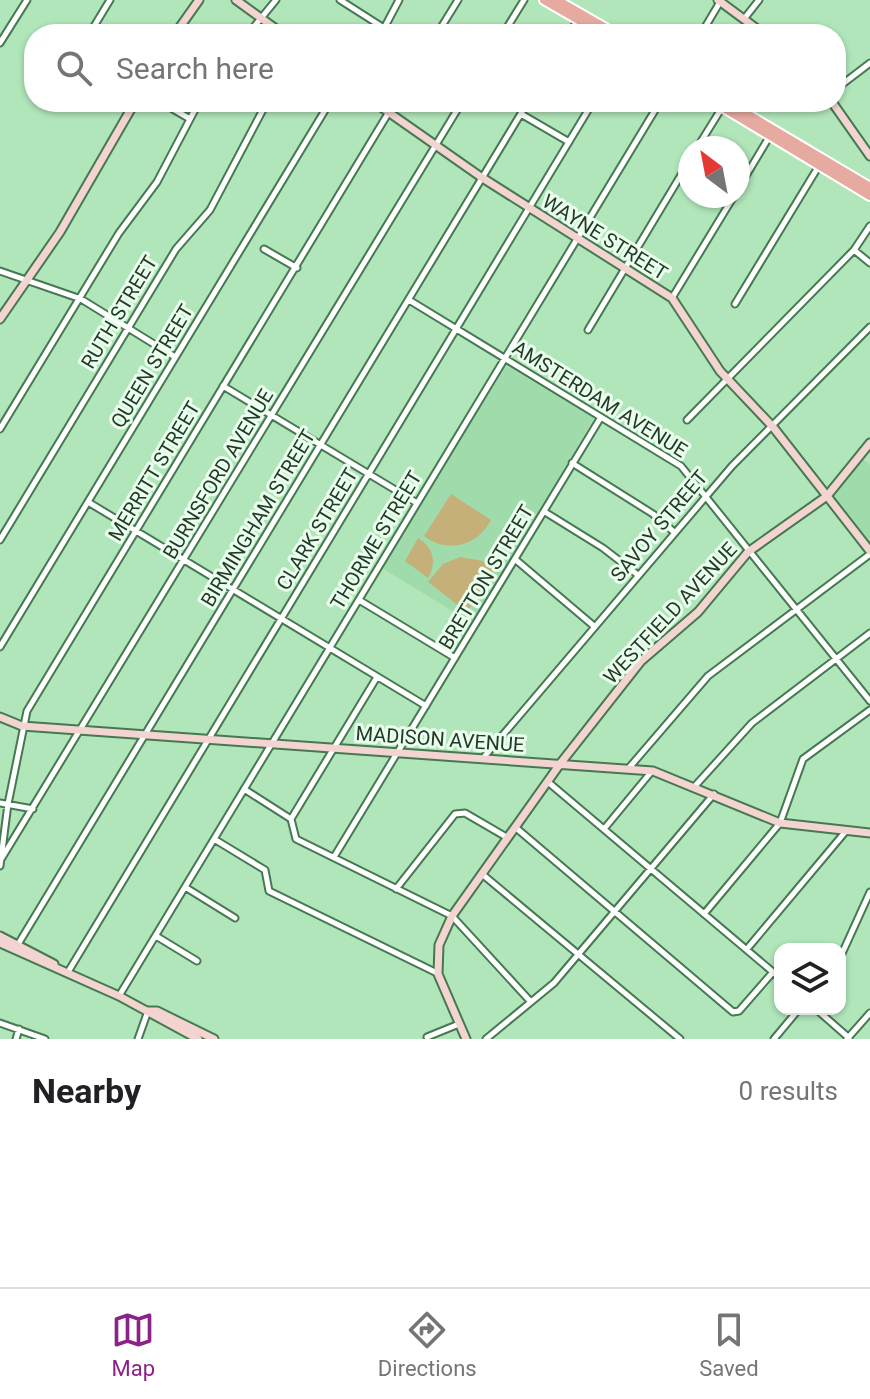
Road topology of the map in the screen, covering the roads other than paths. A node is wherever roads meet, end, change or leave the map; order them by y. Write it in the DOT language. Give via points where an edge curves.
graph roads {
  1 [pos="27,0"];
  2 [pos="110,0"];
  3 [pos="199,0"];
  4 [pos="236,0"];
  5 [pos="276,0"];
  6 [pos="340,0"];
  7 [pos="399,0"];
  8 [pos="458,0"];
  9 [pos="524,0"];
  10 [pos="544,0"];
  11 [pos="557,0"];
  12 [pos="759,0"];
  13 [pos="719,1"];
  14 [pos="580,16"];
  15 [pos="261,18"];
  16 [pos="744,19"];
  17 [pos="95,24"];
  18 [pos="182,24"];
  19 [pos="256,24"];
  20 [pos="269,24"];
  21 [pos="373,24"];
  22 [pos="386,24"];
  23 [pos="443,24"];
  24 [pos="509,24"];
  25 [pos="575,24"];
  26 [pos="590,24"];
  27 [pos="596,24"];
  28 [pos="706,24"];
  29 [pos="751,24"];
  30 [pos="0,43"];
  31 [pos="870,63"];
  32 [pos="846,81"];
  33 [pos="129,112"];
  34 [pos="178,112"];
  35 [pos="194,112"];
  36 [pos="262,112"];
  37 [pos="324,112"];
  38 [pos="456,112"];
  39 [pos="587,112"];
  40 [pos="654,112"];
  41 [pos="717,112"];
  42 [pos="737,112"];
  43 [pos="839,112"];
  44 [pos="388,113"];
  45 [pos="521,114"];
  46 [pos="190,119"];
  47 [pos="772,133"];
  48 [pos="704,136"];
  49 [pos="569,142"];
  50 [pos="435,146"];
  51 [pos="870,156"];
  52 [pos="821,162"];
  53 [pos="750,169"];
  54 [pos="481,177"];
  55 [pos="678,180"];
  56 [pos="870,187"];
  57 [pos="870,196"];
  58 [pos="529,208"];
  59 [pos="727,208"];
  60 [pos="870,226"];
  61 [pos="576,239"];
  62 [pos="264,249"];
  63 [pos="854,250"];
  64 [pos="870,263"];
  65 [pos="297,268"];
  66 [pos="624,268"];
  67 [pos="0,271"];
  68 [pos="24,281"];
  69 [pos="672,298"];
  70 [pos="81,299"];
  71 [pos="409,300"];
  72 [pos="735,304"];
  73 [pos="0,319"];
  74 [pos="870,327"];
  75 [pos="127,328"];
  76 [pos="456,329"];
  77 [pos="588,330"];
  78 [pos="175,357"];
  79 [pos="505,358"];
  80 [pos="727,381"];
  81 [pos="223,386"];
  82 [pos="271,415"];
  83 [pos="601,417"];
  84 [pos="687,420"];
  85 [pos="773,427"];
  86 [pos="0,429"];
  87 [pos="870,443"];
  88 [pos="320,445"];
  89 [pos="572,463"];
  90 [pos="369,474"];
  91 [pos="705,496"];
  92 [pos="827,496"];
  93 [pos="88,502"];
  94 [pos="417,503"];
  95 [pos="545,512"];
  96 [pos="137,531"];
  97 [pos="674,532"];
  98 [pos="0,540"];
  99 [pos="748,552"];
  100 [pos="870,553"];
  101 [pos="516,560"];
  102 [pos="185,561"];
  103 [pos="638,575"];
  104 [pos="233,590"];
  105 [pos="359,600"];
  106 [pos="799,611"];
  107 [pos="281,619"];
  108 [pos="595,627"];
  109 [pos="870,633"];
  110 [pos="0,647"];
  111 [pos="329,648"];
  112 [pos="455,658"];
  113 [pos="837,658"];
  114 [pos="377,677"];
  115 [pos="870,701"];
  116 [pos="426,706"];
  117 [pos="870,710"];
  118 [pos="0,717"];
  119 [pos="22,726"];
  120 [pos="82,730"];
  121 [pos="145,734"];
  122 [pos="208,739"];
  123 [pos="272,743"];
  124 [pos="335,747"];
  125 [pos="398,753"];
  126 [pos="484,757"];
  127 [pos="560,764"];
  128 [pos="628,769"];
  129 [pos="653,771"];
  130 [pos="548,782"];
  131 [pos="695,786"];
  132 [pos="244,789"];
  133 [pos="715,794"];
  134 [pos="0,803"];
  135 [pos="8,804"];
  136 [pos="33,809"];
  137 [pos="291,819"];
  138 [pos="780,823"];
  139 [pos="515,827"];
  140 [pos="604,829"];
  141 [pos="846,831"];
  142 [pos="870,833"];
  143 [pos="508,838"];
  144 [pos="214,839"];
  145 [pos="334,857"];
  146 [pos="0,863"];
  147 [pos="652,870"];
  148 [pos="482,874"];
  149 [pos="185,887"];
  150 [pos="396,889"];
  151 [pos="870,892"];
  152 [pos="613,913"];
  153 [pos="704,914"];
  154 [pos="452,916"];
  155 [pos="235,918"];
  156 [pos="0,936"];
  157 [pos="156,936"];
  158 [pos="0,943"];
  159 [pos="846,945"];
  160 [pos="16,947"];
  161 [pos="747,949"];
  162 [pos="579,957"];
  163 [pos="197,961"];
  164 [pos="65,971"];
  165 [pos="773,972"];
  166 [pos="438,974"];
  167 [pos="119,996"];
  168 [pos="530,1001"];
  169 [pos="148,1011"];
  170 [pos="870,1013"];
  171 [pos="794,1015"];
  172 [pos="823,1015"];
  173 [pos="0,1023"];
  174 [pos="863,1023"];
  175 [pos="459,1024"];
  176 [pos="870,1027"];
  177 [pos="19,1029"];
  178 [pos="427,1037"];
  179 [pos="848,1038"];
  180 [pos="16,1039"];
  181 [pos="45,1039"];
  182 [pos="138,1039"];
  183 [pos="198,1039"];
  184 [pos="214,1039"];
  185 [pos="466,1039"];
  186 [pos="486,1039"];
  187 [pos="680,1039"];
  188 [pos="774,1039"];
  1 -- 30 [label="street"];
  2 -- 17 [label="street"];
  3 -- 18 [label="street"];
  4 -- 15 [label="street"];
  5 -- 15 [label="street"];
  6 -- 21 [label="street"];
  7 -- 22 [label="street"];
  8 -- 23 [label="street"];
  9 -- 24 [label="street"];
  10 -- 14 [label="main road"];
  11 -- 14 [label="main road"];
  12 -- 16 [label="street"];
  13 -- 16 [label="street"];
  13 -- 28 [label="street"];
  14 -- 25 [label="street"];
  14 -- 26 [label="main road"];
  14 -- 27 [label="main road"];
  15 -- 19 [label="street"];
  15 -- 20 [label="street"];
  16 -- 29 [label="street"];
  31 -- 32 [label="street"];
  33 -- 68 [label="street" via="60,232"];
  34 -- 46 [label="street"];
  35 -- 46 [label="street"];
  36 -- 75 [label="street, RUTH STREET" via="210,210 176,249"];
  37 -- 78 [label="street, QUEEN STREET"];
  38 -- 50 [label="street, BURNSFORD AVENUE"];
  39 -- 49 [label="street, CLARK STREET"];
  40 -- 61 [label="street, THORME STREET"];
  41 -- 48 [label="street"];
  42 -- 47 [label="main road"];
  43 -- 51 [label="street"];
  44 -- 50 [label="street, WAYNE STREET"];
  44 -- 65 [label="street, MERRITT STREET"];
  45 -- 49 [label="street"];
  45 -- 54 [label="street, BIRMINGHAM STREET"];
  46 -- 70 [label="street" via="157,182 119,233"];
  47 -- 52 [label="main road"];
  47 -- 53 [label="street"];
  49 -- 58 [label="street, CLARK STREET"];
  50 -- 54 [label="street, WAYNE STREET"];
  50 -- 82 [label="street, BURNSFORD AVENUE"];
  52 -- 56 [label="main road"];
  52 -- 57 [label="main road"];
  52 -- 72 [label="street"];
  54 -- 58 [label="street, WAYNE STREET"];
  54 -- 71 [label="street, BIRMINGHAM STREET"];
  55 -- 66 [label="street"];
  58 -- 61 [label="street, WAYNE STREET"];
  58 -- 76 [label="street, CLARK STREET"];
  59 -- 69 [label="street"];
  60 -- 63 [label="street"];
  61 -- 66 [label="street, WAYNE STREET"];
  61 -- 79 [label="street, THORME STREET"];
  62 -- 65 [label="street"];
  63 -- 64 [label="street"];
  63 -- 80 [label="street"];
  65 -- 81 [label="street, MERRITT STREET"];
  66 -- 69 [label="street, WAYNE STREET"];
  66 -- 77 [label="street"];
  67 -- 68 [label="street"];
  68 -- 70 [label="street"];
  68 -- 73 [label="street"];
  69 -- 80 [label="street, WAYNE STREET"];
  70 -- 75 [label="street"];
  70 -- 86 [label="street"];
  71 -- 76 [label="street, AMSTERDAM AVENUE"];
  71 -- 88 [label="street, BIRMINGHAM STREET"];
  74 -- 85 [label="street, SAVOY STREET"];
  75 -- 78 [label="street"];
  75 -- 98 [label="street, RUTH STREET"];
  76 -- 79 [label="street, AMSTERDAM AVENUE"];
  76 -- 90 [label="street, CLARK STREET"];
  78 -- 93 [label="street, QUEEN STREET"];
  79 -- 83 [label="street, AMSTERDAM AVENUE"];
  79 -- 94 [label="street, THORME STREET"];
  80 -- 84 [label="street"];
  80 -- 85 [label="street, WAYNE STREET"];
  81 -- 82 [label="street"];
  81 -- 96 [label="street, MERRITT STREET"];
  82 -- 88 [label="street"];
  82 -- 102 [label="street, BURNSFORD AVENUE"];
  83 -- 89 [label="street, BRETTON STREET"];
  83 -- 91 [label="street, AMSTERDAM AVENUE" via="681,466"];
  85 -- 91 [label="street, SAVOY STREET"];
  85 -- 92 [label="street, WAYNE STREET"];
  87 -- 92 [label="street, WESTFIELD AVENUE"];
  88 -- 90 [label="street"];
  88 -- 104 [label="street, BIRMINGHAM STREET"];
  89 -- 95 [label="street, BRETTON STREET"];
  89 -- 97 [label="street"];
  90 -- 94 [label="street"];
  90 -- 107 [label="street, CLARK STREET"];
  91 -- 97 [label="street, SAVOY STREET"];
  91 -- 99 [label="street, AMSTERDAM AVENUE"];
  92 -- 99 [label="street, WESTFIELD AVENUE"];
  92 -- 100 [label="street, WAYNE STREET"];
  93 -- 96 [label="street"];
  93 -- 110 [label="street, QUEEN STREET"];
  94 -- 105 [label="street, THORME STREET"];
  95 -- 101 [label="street, BRETTON STREET"];
  95 -- 103 [label="street"];
  96 -- 102 [label="street"];
  96 -- 119 [label="street, MERRITT STREET"];
  97 -- 103 [label="street, SAVOY STREET"];
  99 -- 106 [label="street, AMSTERDAM AVENUE"];
  99 -- 127 [label="street, WESTFIELD AVENUE" via="698,612 641,661"];
  100 -- 106 [label="street"];
  101 -- 108 [label="street"];
  101 -- 112 [label="street, BRETTON STREET"];
  102 -- 104 [label="street"];
  102 -- 120 [label="street, BURNSFORD AVENUE"];
  103 -- 108 [label="street, SAVOY STREET"];
  104 -- 107 [label="street"];
  104 -- 121 [label="street, BIRMINGHAM STREET"];
  105 -- 111 [label="street, THORME STREET"];
  105 -- 112 [label="street"];
  106 -- 113 [label="street, AMSTERDAM AVENUE"];
  106 -- 128 [label="street" via="708,676"];
  107 -- 111 [label="street"];
  107 -- 122 [label="street, CLARK STREET"];
  108 -- 126 [label="street, SAVOY STREET"];
  109 -- 113 [label="street"];
  111 -- 114 [label="street"];
  111 -- 123 [label="street, THORME STREET"];
  112 -- 116 [label="street, BRETTON STREET"];
  113 -- 115 [label="street, AMSTERDAM AVENUE"];
  113 -- 131 [label="street" via="752,723"];
  114 -- 116 [label="street"];
  114 -- 124 [label="street"];
  116 -- 125 [label="street, BRETTON STREET"];
  117 -- 138 [label="street" via="803,759"];
  118 -- 119 [label="street, MADISON AVENUE"];
  119 -- 120 [label="street, MADISON AVENUE"];
  119 -- 135 [label="street, MERRITT STREET"];
  120 -- 121 [label="street, MADISON AVENUE"];
  120 -- 136 [label="street, BURNSFORD AVENUE"];
  121 -- 122 [label="street, MADISON AVENUE"];
  121 -- 160 [label="street, BIRMINGHAM STREET"];
  122 -- 123 [label="street, MADISON AVENUE"];
  122 -- 164 [label="street, CLARK STREET"];
  123 -- 124 [label="street, MADISON AVENUE"];
  123 -- 132 [label="street, THORME STREET"];
  124 -- 125 [label="street, MADISON AVENUE"];
  124 -- 137 [label="street"];
  125 -- 126 [label="street, MADISON AVENUE"];
  125 -- 145 [label="street, BRETTON STREET"];
  126 -- 127 [label="street, MADISON AVENUE"];
  127 -- 128 [label="street, MADISON AVENUE"];
  127 -- 130 [label="street, WESTFIELD AVENUE"];
  128 -- 129 [label="street, MADISON AVENUE"];
  129 -- 131 [label="street, MADISON AVENUE"];
  129 -- 140 [label="street"];
  130 -- 139 [label="street, WESTFIELD AVENUE"];
  130 -- 140 [label="street"];
  131 -- 133 [label="street, MADISON AVENUE"];
  132 -- 137 [label="street"];
  132 -- 144 [label="street, THORME STREET"];
  133 -- 138 [label="street, MADISON AVENUE"];
  133 -- 147 [label="street"];
  134 -- 135 [label="street"];
  135 -- 136 [label="street"];
  135 -- 146 [label="street, MERRITT STREET"];
  136 -- 146 [label="street, BURNSFORD AVENUE"];
  137 -- 145 [label="street" via="296,839"];
  138 -- 141 [label="street, MADISON AVENUE"];
  138 -- 153 [label="street"];
  139 -- 143 [label="street, WESTFIELD AVENUE"];
  139 -- 152 [label="street"];
  140 -- 147 [label="street"];
  141 -- 142 [label="street, MADISON AVENUE"];
  141 -- 161 [label="street"];
  143 -- 148 [label="street, WESTFIELD AVENUE"];
  143 -- 150 [label="street" via="465,813 455,814"];
  144 -- 149 [label="street, THORME STREET"];
  144 -- 166 [label="street" via="265,870 269,891"];
  145 -- 150 [label="street"];
  147 -- 152 [label="street"];
  147 -- 153 [label="street"];
  148 -- 154 [label="street, WESTFIELD AVENUE"];
  148 -- 162 [label="street"];
  149 -- 155 [label="street"];
  149 -- 157 [label="street, THORME STREET"];
  150 -- 154 [label="street"];
  151 -- 159 [label="street"];
  152 -- 162 [label="street"];
  152 -- 165 [label="street" via="733,1012"];
  153 -- 161 [label="street"];
  154 -- 166 [label="street, WESTFIELD AVENUE" via="439,945"];
  154 -- 168 [label="street"];
  156 -- 160 [label="street"];
  157 -- 163 [label="street"];
  157 -- 167 [label="street, THORME STREET"];
  158 -- 160 [label="street"];
  160 -- 164 [label="street"];
  161 -- 165 [label="street"];
  162 -- 168 [label="street"];
  162 -- 187 [label="street"];
  164 -- 167 [label="street"];
  166 -- 175 [label="street"];
  167 -- 169 [label="street"];
  168 -- 186 [label="street"];
  169 -- 182 [label="street"];
  169 -- 183 [label="street"];
  169 -- 184 [label="street"];
  170 -- 174 [label="street"];
  171 -- 188 [label="street"];
  172 -- 179 [label="street"];
  173 -- 177 [label="street"];
  174 -- 176 [label="street"];
  174 -- 179 [label="street"];
  175 -- 178 [label="street"];
  175 -- 185 [label="street"];
  177 -- 180 [label="street"];
  177 -- 181 [label="street"];
}
